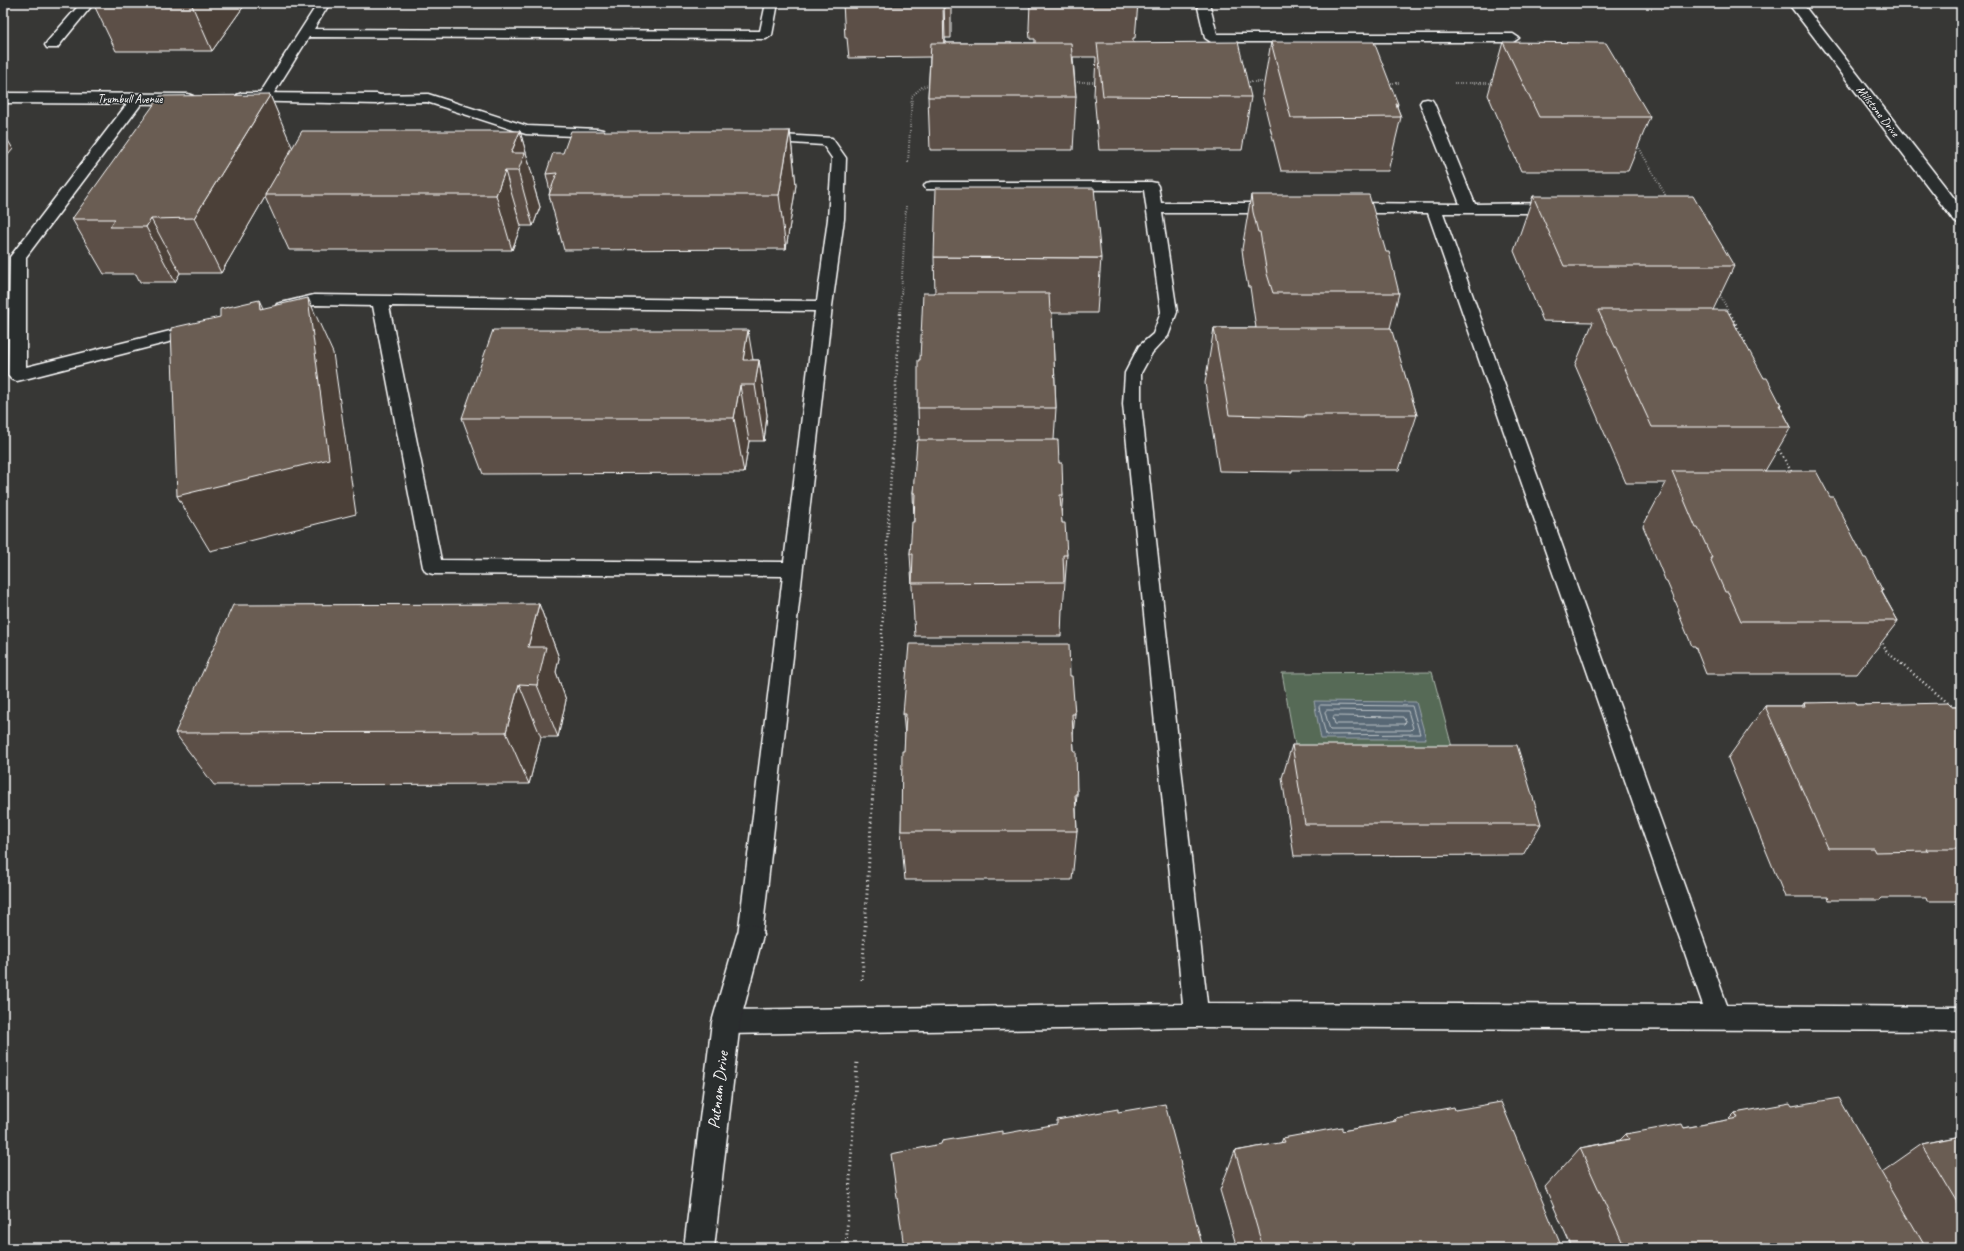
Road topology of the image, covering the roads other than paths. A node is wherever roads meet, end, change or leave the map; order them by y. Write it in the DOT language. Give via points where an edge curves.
graph roads {
  1 [pos="88,3"];
  2 [pos="324,3"];
  3 [pos="772,3"];
  4 [pos="1203,3"];
  5 [pos="1795,3"];
  6 [pos="305,33"];
  7 [pos="1513,38"];
  8 [pos="52,45"];
  9 [pos="3,98"];
  10 [pos="225,98"];
  11 [pos="264,98"];
  12 [pos="138,99"];
  13 [pos="201,99"];
  14 [pos="377,99"];
  15 [pos="1427,103"];
  16 [pos="612,133"];
  17 [pos="752,138"];
  18 [pos="931,186"];
  19 [pos="1154,208"];
  20 [pos="1298,208"];
  21 [pos="1330,208"];
  22 [pos="1572,208"];
  23 [pos="1434,209"];
  24 [pos="1468,209"];
  25 [pos="1961,218"];
  26 [pos="380,301"];
  27 [pos="824,306"];
  28 [pos="268,312"];
  29 [pos="215,325"];
  30 [pos="792,569"];
  31 [pos="750,935"];
  32 [pos="1196,1015"];
  33 [pos="1719,1018"];
  34 [pos="1961,1019"];
  35 [pos="726,1022"];
  36 [pos="698,1248"];
  1 -- 8 [label="lane"];
  2 -- 6 [label="lane"];
  3 -- 6 [label="lane" via="766,35"];
  4 -- 7 [label="lane" via="1211,38"];
  5 -- 25 [label="street, Millstone Drive"];
  6 -- 11 [label="lane"];
  9 -- 12 [label="street, Trumbull Avenue"];
  10 -- 11 [label="street"];
  11 -- 14 [label="street"];
  12 -- 13 [label="street, Trumbull Avenue"];
  12 -- 29 [label="lane" via="18,257 17,375"];
  14 -- 16 [label="lane" via="428,98 526,130"];
  15 -- 24 [label="lane"];
  17 -- 27 [label="lane" via="827,141 839,158 836,219"];
  18 -- 19 [label="lane" via="1151,186"];
  19 -- 20 [label="lane"];
  19 -- 32 [label="lane" via="1169,312 1160,336 1145,350 1133,373 1132,404"];
  21 -- 23 [label="lane"];
  22 -- 24 [label="lane"];
  23 -- 24 [label="lane"];
  23 -- 33 [label="lane"];
  26 -- 27 [label="lane"];
  26 -- 28 [label="lane" via="314,300"];
  26 -- 30 [label="lane" via="433,567"];
  27 -- 30 [label="lane"];
  30 -- 31 [label="lane"];
  31 -- 35 [label="street, Putnam Drive"];
  32 -- 33 [label="lane"];
  32 -- 35 [label="lane"];
  33 -- 34 [label="lane"];
  35 -- 36 [label="street, Putnam Drive"];
}
